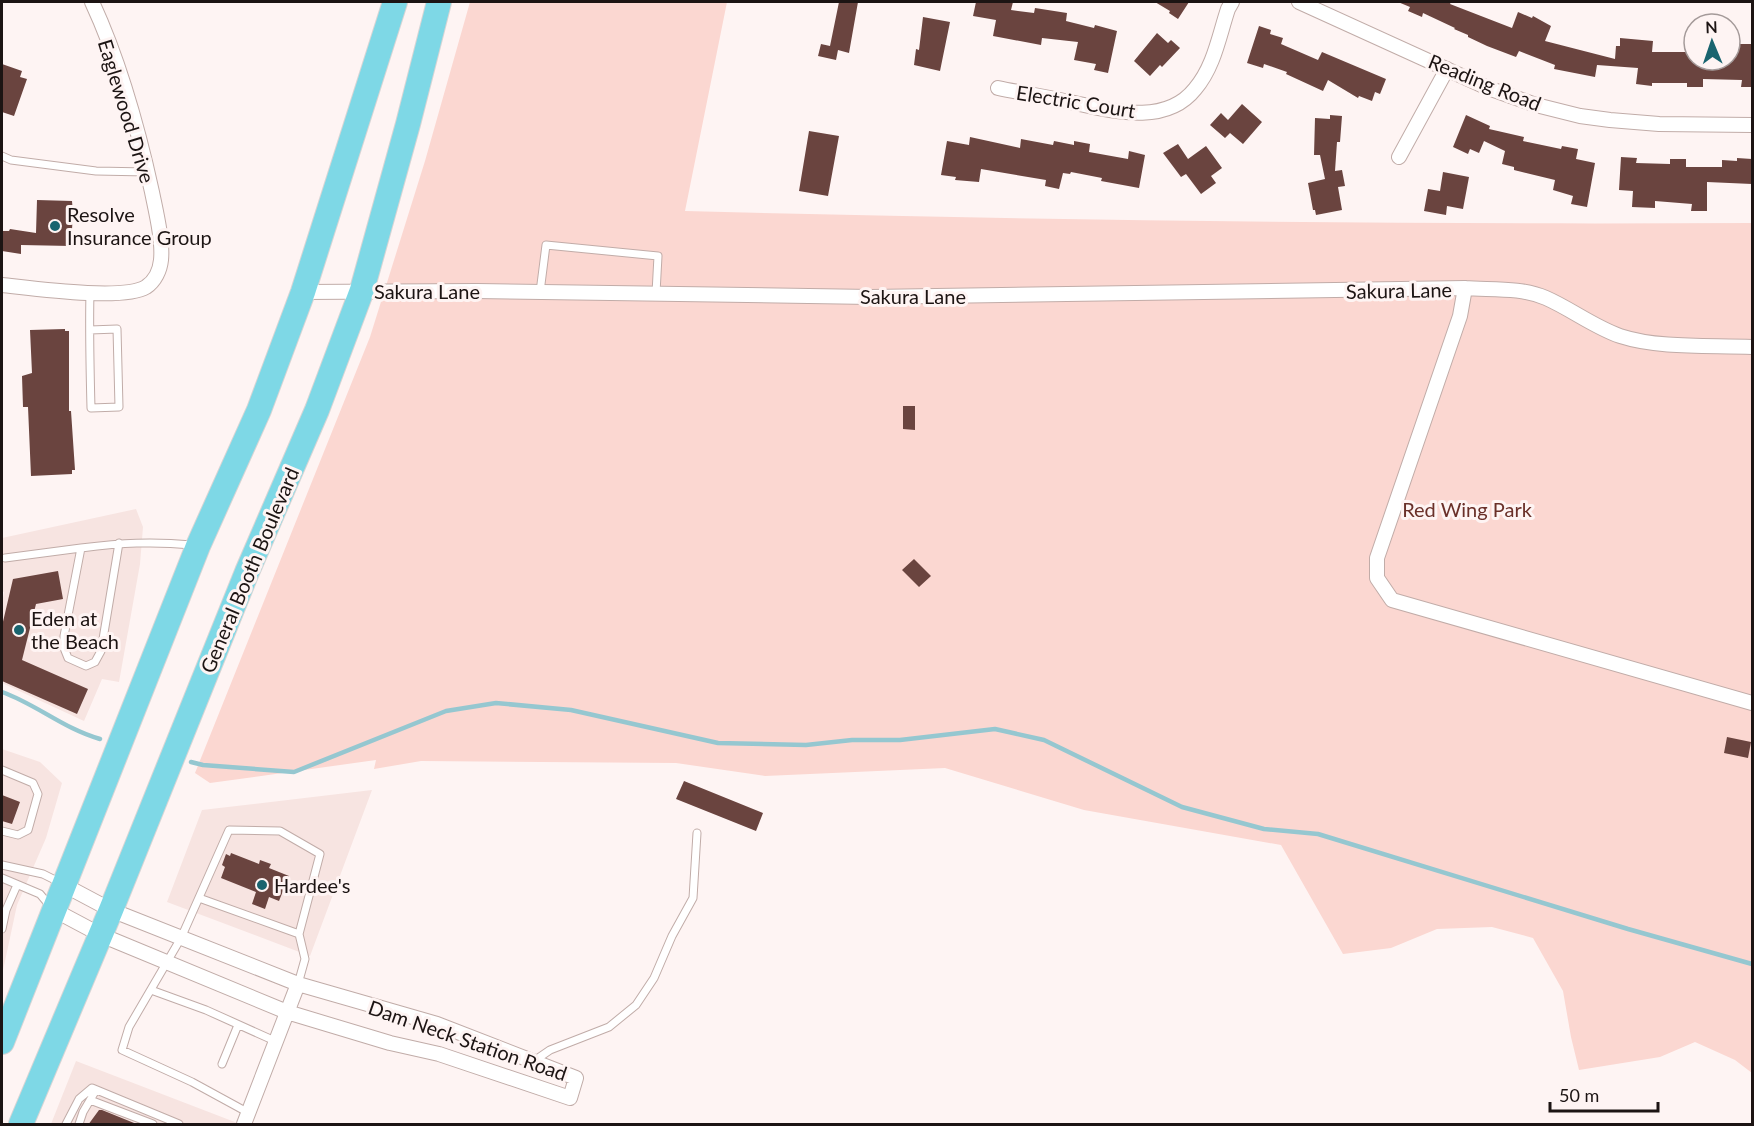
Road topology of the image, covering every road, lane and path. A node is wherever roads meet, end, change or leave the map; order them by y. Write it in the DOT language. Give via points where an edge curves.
graph roads {
  1 [pos="92,2"];
  2 [pos="395,2"];
  3 [pos="439,2"];
  4 [pos="1232,2"];
  5 [pos="1299,2"];
  6 [pos="1447,69"];
  7 [pos="998,88"];
  8 [pos="1752,125"];
  9 [pos="2,156"];
  10 [pos="1399,157"];
  11 [pos="147,172"];
  12 [pos="2,285"];
  13 [pos="1465,288"];
  14 [pos="362,290"];
  15 [pos="90,292"];
  16 [pos="303,292"];
  17 [pos="540,292"];
  18 [pos="656,293"];
  19 [pos="90,330"];
  20 [pos="1752,347"];
  21 [pos="119,543"];
  22 [pos="198,546"];
  23 [pos="81,548"];
  24 [pos="5,558"];
  25 [pos="1752,703"];
  26 [pos="2,770"];
  27 [pos="2,831"];
  28 [pos="697,832"];
  29 [pos="2,865"];
  30 [pos="2,878"];
  31 [pos="17,885"];
  32 [pos="64,885"];
  33 [pos="199,898"];
  34 [pos="4,909"];
  35 [pos="54,910"];
  36 [pos="111,910"];
  37 [pos="2,928"];
  38 [pos="299,934"];
  39 [pos="100,935"];
  40 [pos="181,938"];
  41 [pos="167,963"];
  42 [pos="298,984"];
  43 [pos="151,990"];
  44 [pos="9,1006"];
  45 [pos="286,1012"];
  46 [pos="238,1024"];
  47 [pos="275,1041"];
  48 [pos="2,1042"];
  49 [pos="534,1061"];
  50 [pos="222,1064"];
  51 [pos="94,1089"];
  52 [pos="90,1100"];
  53 [pos="245,1118"];
  54 [pos="21,1125"];
  55 [pos="66,1125"];
  56 [pos="79,1125"];
  57 [pos="153,1125"];
  58 [pos="179,1125"];
  1 -- 11 [label="street, Eaglewood Drive" via="122,80"];
  2 -- 16 [label="highway"];
  3 -- 14 [label="highway, General Booth Boulevard"];
  4 -- 7 [label="street, Electric Court" via="1210,66 1195,91 1173,106 1128,113"];
  5 -- 6 [label="street, Reading Road"];
  6 -- 8 [label="street, Reading Road" via="1536,105 1580,116 1659,124"];
  6 -- 10 [label="street"];
  9 -- 11 [label="lane" via="96,171"];
  11 -- 15 [label="street, Eaglewood Drive" via="158,221 161,260 156,277 132,292"];
  12 -- 15 [label="street, Eaglewood Drive"];
  13 -- 18 [label="street, Sakura Lane" via="871,297"];
  13 -- 20 [label="street, Sakura Lane" via="1526,291 1620,336 1656,343"];
  13 -- 25 [label="street, Sakura Lane" via="1460,316 1377,558 1377,578 1392,600"];
  14 -- 16 [label="street, Sakura Lane"];
  14 -- 17 [label="street, Sakura Lane"];
  14 -- 36 [label="highway, General Booth Boulevard" via="317,410 247,572"];
  15 -- 19 [label="lane"];
  16 -- 22 [label="highway" via="259,410"];
  17 -- 18 [label="street, Sakura Lane"];
  17 -- 18 [label="lane" via="546,245 658,256"];
  19 -- 19 [label="lane" via="91,408 118,407 117,330"];
  21 -- 22 [label="lane" via="156,541"];
  21 -- 23 [label="lane"];
  21 -- 23 [label="lane" via="101,651 95,662 87,666 68,658 64,648"];
  22 -- 32 [label="highway"];
  23 -- 24 [label="lane"];
  26 -- 27 [label="lane" via="33,783 38,794 28,830 18,835"];
  28 -- 49 [label="lane" via="693,898 654,978 636,1005 609,1027 550,1050"];
  29 -- 32 [label="lane" via="43,873"];
  30 -- 31 [label="lane"];
  31 -- 34 [label="lane"];
  31 -- 35 [label="lane" via="40,894"];
  32 -- 35 [label="highway"];
  32 -- 36 [label="street, Dam Neck Station Road"];
  33 -- 38 [label="lane"];
  33 -- 38 [label="lane" via="229,830 280,831 320,854"];
  33 -- 40 [label="lane"];
  34 -- 37 [label="lane"];
  35 -- 39 [label="street, Dam Neck Station Road"];
  35 -- 44 [label="highway"];
  36 -- 39 [label="highway, General Booth Boulevard"];
  36 -- 40 [label="street, Dam Neck Station Road"];
  38 -- 42 [label="lane" via="305,959"];
  39 -- 41 [label="street, Dam Neck Station Road"];
  39 -- 54 [label="highway, General Booth Boulevard"];
  40 -- 41 [label="lane"];
  40 -- 42 [label="street, Dam Neck Station Road"];
  41 -- 43 [label="lane"];
  41 -- 45 [label="street, Dam Neck Station Road"];
  42 -- 45 [label="street"];
  42 -- 49 [label="street, Dam Neck Station Road" via="437,1024"];
  43 -- 46 [label="lane"];
  43 -- 53 [label="lane" via="129,1027 122,1050 192,1082"];
  44 -- 48 [label="highway"];
  45 -- 47 [label="street"];
  45 -- 49 [label="street, Dam Neck Station Road" via="439,1054 570,1098 576,1078"];
  46 -- 47 [label="lane"];
  46 -- 50 [label="lane"];
  47 -- 53 [label="street"];
  51 -- 52 [label="lane"];
  51 -- 55 [label="lane" via="79,1099"];
  51 -- 58 [label="lane"];
  52 -- 56 [label="lane"];
  52 -- 57 [label="lane"];
}
